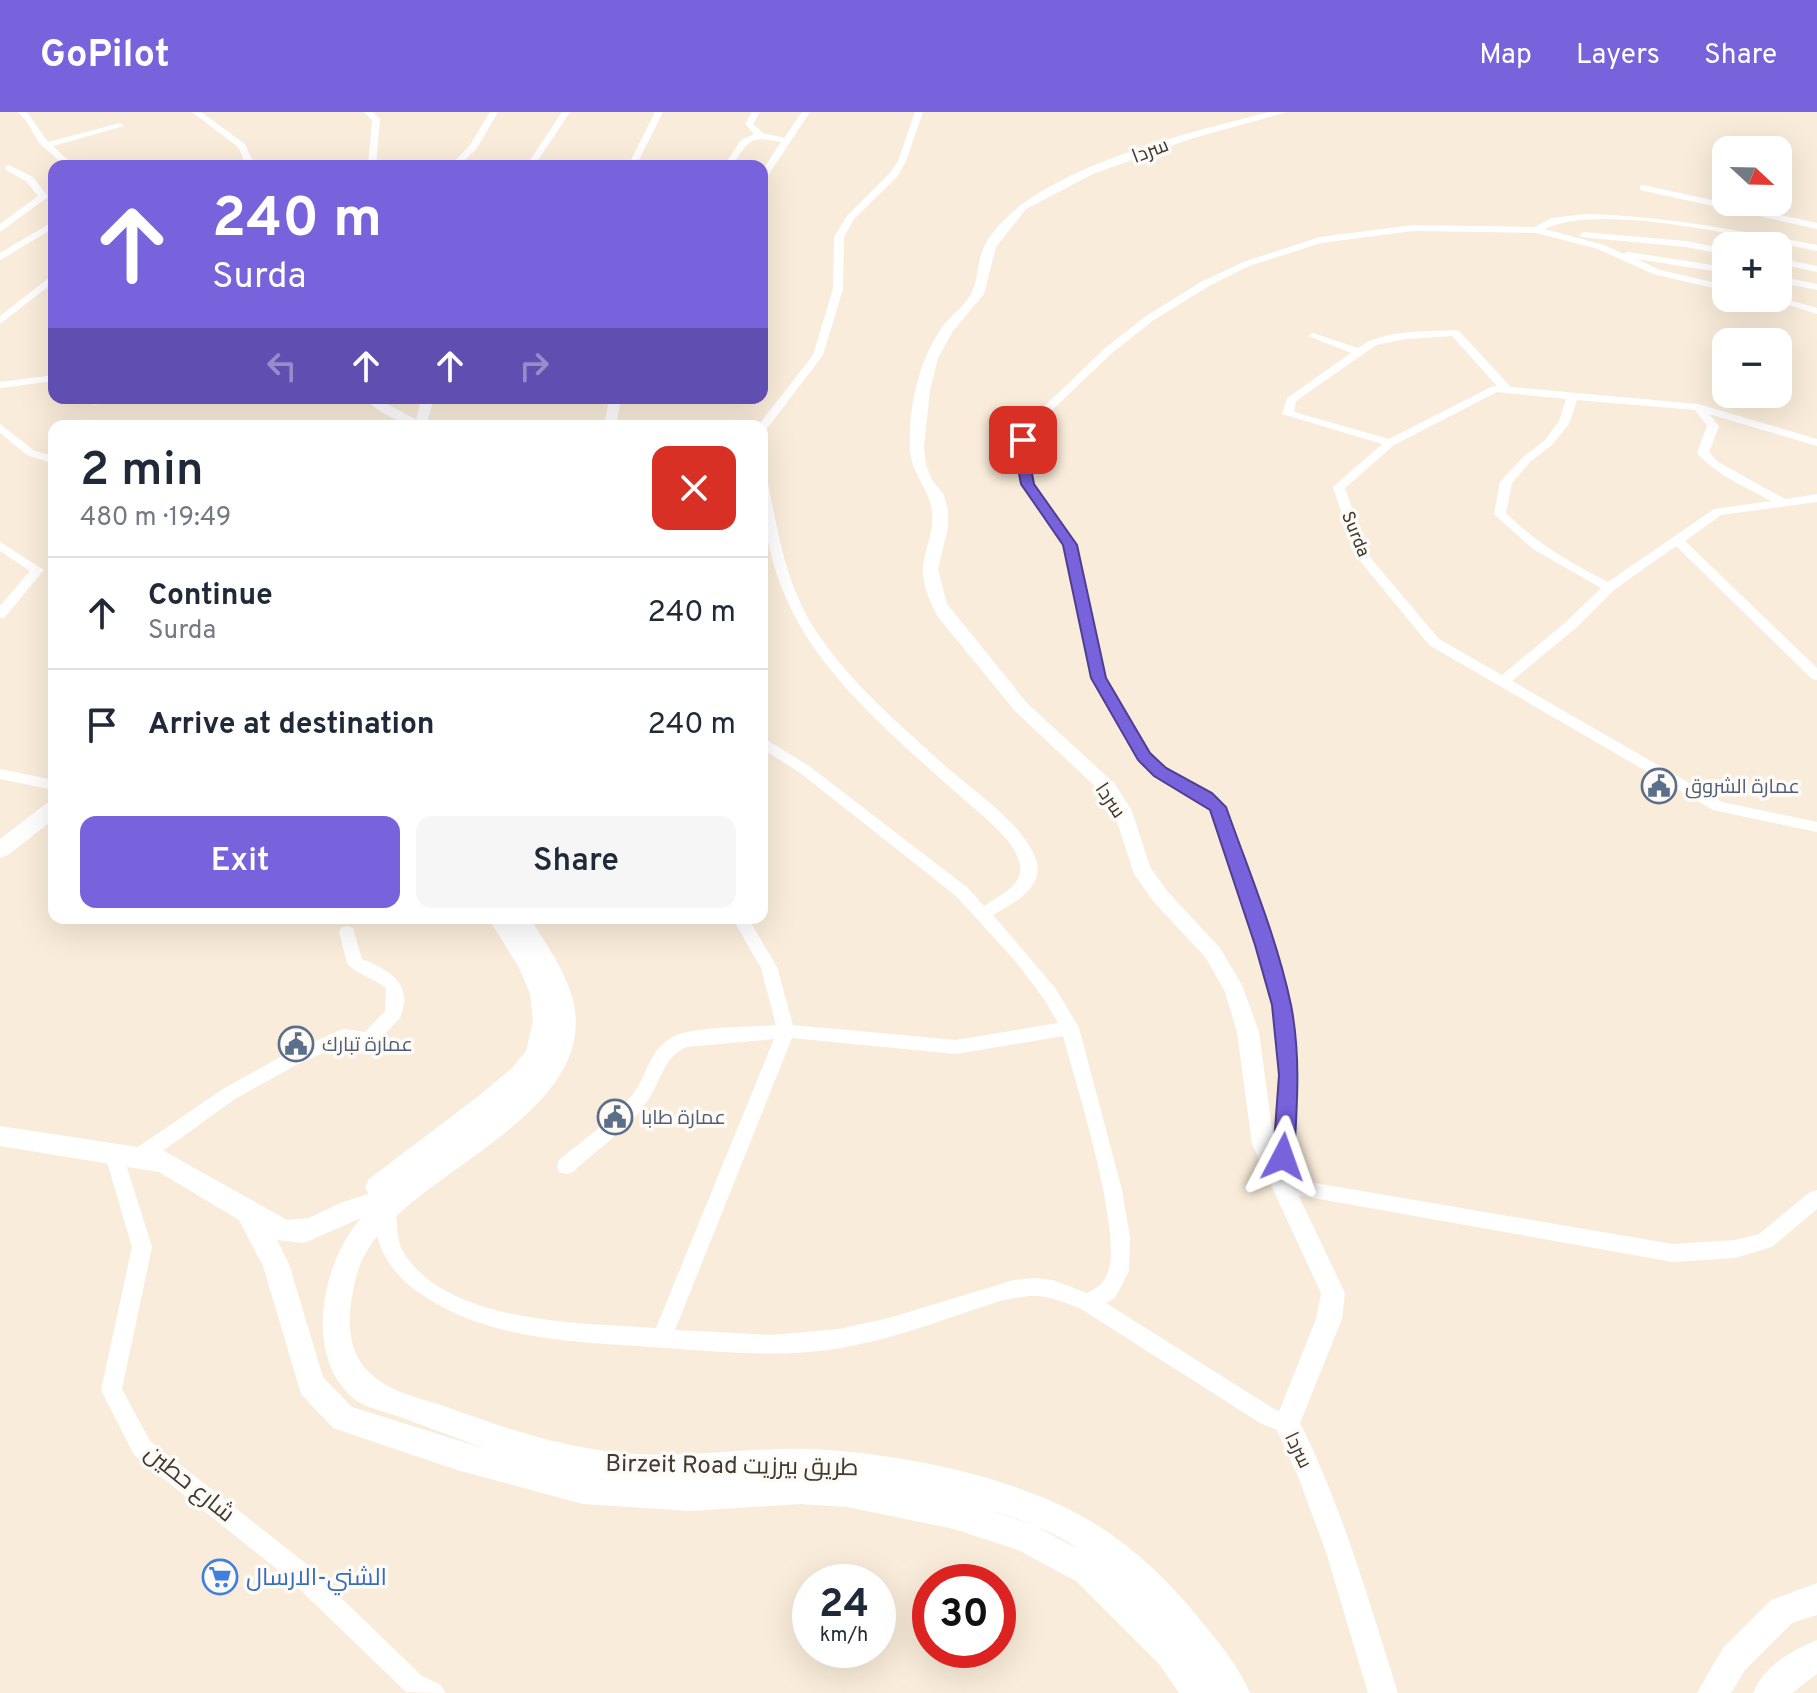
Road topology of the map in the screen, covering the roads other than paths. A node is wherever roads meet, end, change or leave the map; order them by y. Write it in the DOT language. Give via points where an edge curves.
graph roads {
  1 [pos="22,112"];
  2 [pos="196,112"];
  3 [pos="368,112"];
  4 [pos="494,112"];
  5 [pos="566,112"];
  6 [pos="659,112"];
  7 [pos="756,112"];
  8 [pos="806,112"];
  9 [pos="919,112"];
  10 [pos="1282,112"];
  11 [pos="120,126"];
  12 [pos="760,135"];
  13 [pos="787,141"];
  14 [pos="47,145"];
  15 [pos="63,160"];
  16 [pos="248,160"];
  17 [pos="373,160"];
  18 [pos="460,160"];
  19 [pos="534,160"];
  20 [pos="635,160"];
  21 [pos="732,160"];
  22 [pos="9,168"];
  23 [pos="768,169"];
  24 [pos="1643,188"];
  25 [pos="1817,226"];
  26 [pos="48,228"];
  27 [pos="0,229"];
  28 [pos="1536,230"];
  29 [pos="1554,233"];
  30 [pos="1817,248"];
  31 [pos="1712,249"];
  32 [pos="1622,255"];
  33 [pos="0,257"];
  34 [pos="1792,264"];
  35 [pos="1712,268"];
  36 [pos="1817,269"];
  37 [pos="48,282"];
  38 [pos="1792,282"];
  39 [pos="1712,285"];
  40 [pos="1817,287"];
  41 [pos="1792,304"];
  42 [pos="1817,311"];
  43 [pos="0,321"];
  44 [pos="1313,336"];
  45 [pos="1357,351"];
  46 [pos="48,379"];
  47 [pos="0,385"];
  48 [pos="1509,392"];
  49 [pos="1573,394"];
  50 [pos="378,404"];
  51 [pos="1698,407"];
  52 [pos="407,420"];
  53 [pos="768,420"];
  54 [pos="0,427"];
  55 [pos="1390,443"];
  56 [pos="1817,443"];
  57 [pos="48,458"];
  58 [pos="1817,498"];
  59 [pos="1783,503"];
  60 [pos="768,508"];
  61 [pos="1677,540"];
  62 [pos="0,546"];
  63 [pos="1609,587"];
  64 [pos="0,614"];
  65 [pos="1817,676"];
  66 [pos="1503,682"];
  67 [pos="768,746"];
  68 [pos="0,774"];
  69 [pos="48,784"];
  70 [pos="48,798"];
  71 [pos="48,813"];
  72 [pos="1817,827"];
  73 [pos="0,835"];
  74 [pos="0,850"];
  75 [pos="983,914"];
  76 [pos="503,924"];
  77 [pos="522,924"];
  78 [pos="744,924"];
  79 [pos="347,932"];
  80 [pos="1070,1028"];
  81 [pos="786,1031"];
  82 [pos="0,1136"];
  83 [pos="126,1155"];
  84 [pos="566,1166"];
  85 [pos="1281,1185"];
  86 [pos="1817,1198"];
  87 [pos="386,1206"];
  88 [pos="248,1212"];
  89 [pos="1088,1303"];
  90 [pos="662,1338"];
  91 [pos="1287,1424"];
  92 [pos="1817,1599"];
  93 [pos="1817,1656"];
  94 [pos="433,1693"];
  95 [pos="1199,1693"];
  96 [pos="1234,1693"];
  97 [pos="1383,1693"];
  98 [pos="1713,1693"];
  99 [pos="1769,1693"];
  1 -- 14 [label="street"];
  2 -- 16 [label="street" via="242,146"];
  3 -- 17 [label="street" via="376,119"];
  4 -- 18 [label="street"];
  5 -- 19 [label="street"];
  6 -- 20 [label="street"];
  7 -- 12 [label="street" via="749,124"];
  8 -- 13 [label="street"];
  9 -- 53 [label="street" via="893,176 850,218 839,237 838,289 818,355"];
  10 -- 85 [label="street, سردا" via="1186,137 1089,172 1022,207 990,246 978,294 947,329 931,358 917,447 919,465 940,511 930,569 939,604 1021,707 1108,788 1123,811 1141,869 1213,953 1235,991 1248,1032 1263,1144"];
  11 -- 14 [label="street"];
  12 -- 13 [label="street"];
  12 -- 21 [label="street" via="744,142"];
  13 -- 23 [label="street"];
  14 -- 15 [label="street"];
  22 -- 27 [label="street" via="24,174 43,197"];
  24 -- 25 [label="street"];
  26 -- 33 [label="street"];
  28 -- 29 [label="street"];
  28 -- 30 [label="street" via="1564,218 1609,216"];
  28 -- 85 [label="street" via="1376,231 1320,240 1246,264 1150,318 1108,351 1033,423 1023,440 1027,484 1070,545 1098,678 1144,756 1160,772 1218,807 1281,1005 1289,1075"];
  29 -- 31 [label="street"];
  29 -- 32 [label="street"];
  32 -- 35 [label="street"];
  32 -- 39 [label="street" via="1657,272"];
  34 -- 36 [label="street"];
  37 -- 43 [label="street"];
  38 -- 40 [label="street"];
  41 -- 42 [label="street"];
  44 -- 45 [label="street"];
  45 -- 48 [label="street" via="1373,342 1455,333"];
  45 -- 55 [label="street" via="1291,400 1288,414"];
  46 -- 47 [label="street"];
  48 -- 49 [label="street, Surda"];
  48 -- 55 [label="street, Surda" via="1495,389"];
  49 -- 51 [label="street, Surda"];
  49 -- 63 [label="street" via="1565,422 1506,482 1500,514 1556,562"];
  50 -- 52 [label="street"];
  51 -- 56 [label="street, Surda"];
  51 -- 59 [label="street" via="1713,426 1703,453"];
  54 -- 57 [label="street" via="31,453"];
  55 -- 66 [label="street, Surda" via="1339,487 1362,556 1434,642"];
  58 -- 59 [label="street"];
  59 -- 61 [label="street" via="1718,512"];
  60 -- 75 [label="street" via="787,589 823,651 1024,852 1030,877"];
  61 -- 63 [label="street"];
  61 -- 65 [label="street"];
  62 -- 64 [label="street" via="38,570"];
  63 -- 66 [label="street"];
  66 -- 72 [label="street, Surda" via="1718,806"];
  67 -- 75 [label="street" via="962,892"];
  68 -- 69 [label="street"];
  70 -- 73 [label="main road"];
  71 -- 74 [label="main road"];
  75 -- 80 [label="street" via="1050,994"];
  76 -- 87 [label="main road" via="544,1001 540,1044 528,1068 466,1123 378,1187"];
  77 -- 87 [label="main road, Birzeit Road طريق بيرزيت" via="554,976 561,999 563,1036 552,1069 519,1108"];
  78 -- 81 [label="street" via="769,967"];
  79 -- 83 [label="street" via="355,963 394,986 394,1013 369,1039 344,1036 290,1060"];
  80 -- 81 [label="street" via="956,1047"];
  80 -- 89 [label="street" via="1103,1146 1120,1238 1119,1271 1108,1292"];
  81 -- 84 [label="street" via="683,1040 669,1046 658,1057 641,1097"];
  81 -- 90 [label="street"];
  82 -- 83 [label="main road"];
  83 -- 88 [label="main road" via="164,1162"];
  83 -- 94 [label="street, شارع حطين" via="142,1247 111,1390 142,1448 296,1570 414,1684"];
  85 -- 86 [label="street" via="1673,1253 1735,1249 1765,1241"];
  85 -- 91 [label="street, سردا" via="1333,1293 1329,1319"];
  87 -- 88 [label="main road" via="372,1202 295,1233"];
  87 -- 90 [label="street" via="383,1230 390,1255 423,1288 477,1313 535,1328"];
  87 -- 96 [label="main road, Birzeit Road طريق بيرزيت" via="352,1249 336,1298 339,1350 350,1375 368,1392 523,1446 595,1464 689,1470 755,1463 865,1466 1025,1506 1085,1534 1132,1573 1171,1610"];
  88 -- 95 [label="main road, Birzeit Road طريق بيرزيت" via="276,1264 311,1385 343,1418 457,1456 583,1489 690,1496 801,1489 847,1492 954,1514 1024,1537 1087,1570 1170,1653"];
  89 -- 90 [label="street" via="1036,1287 818,1342 755,1345"];
  89 -- 91 [label="street"];
  91 -- 97 [label="street, سردا" via="1340,1552"];
  92 -- 98 [label="main road" via="1782,1611 1734,1659"];
  93 -- 99 [label="main road"];
}
